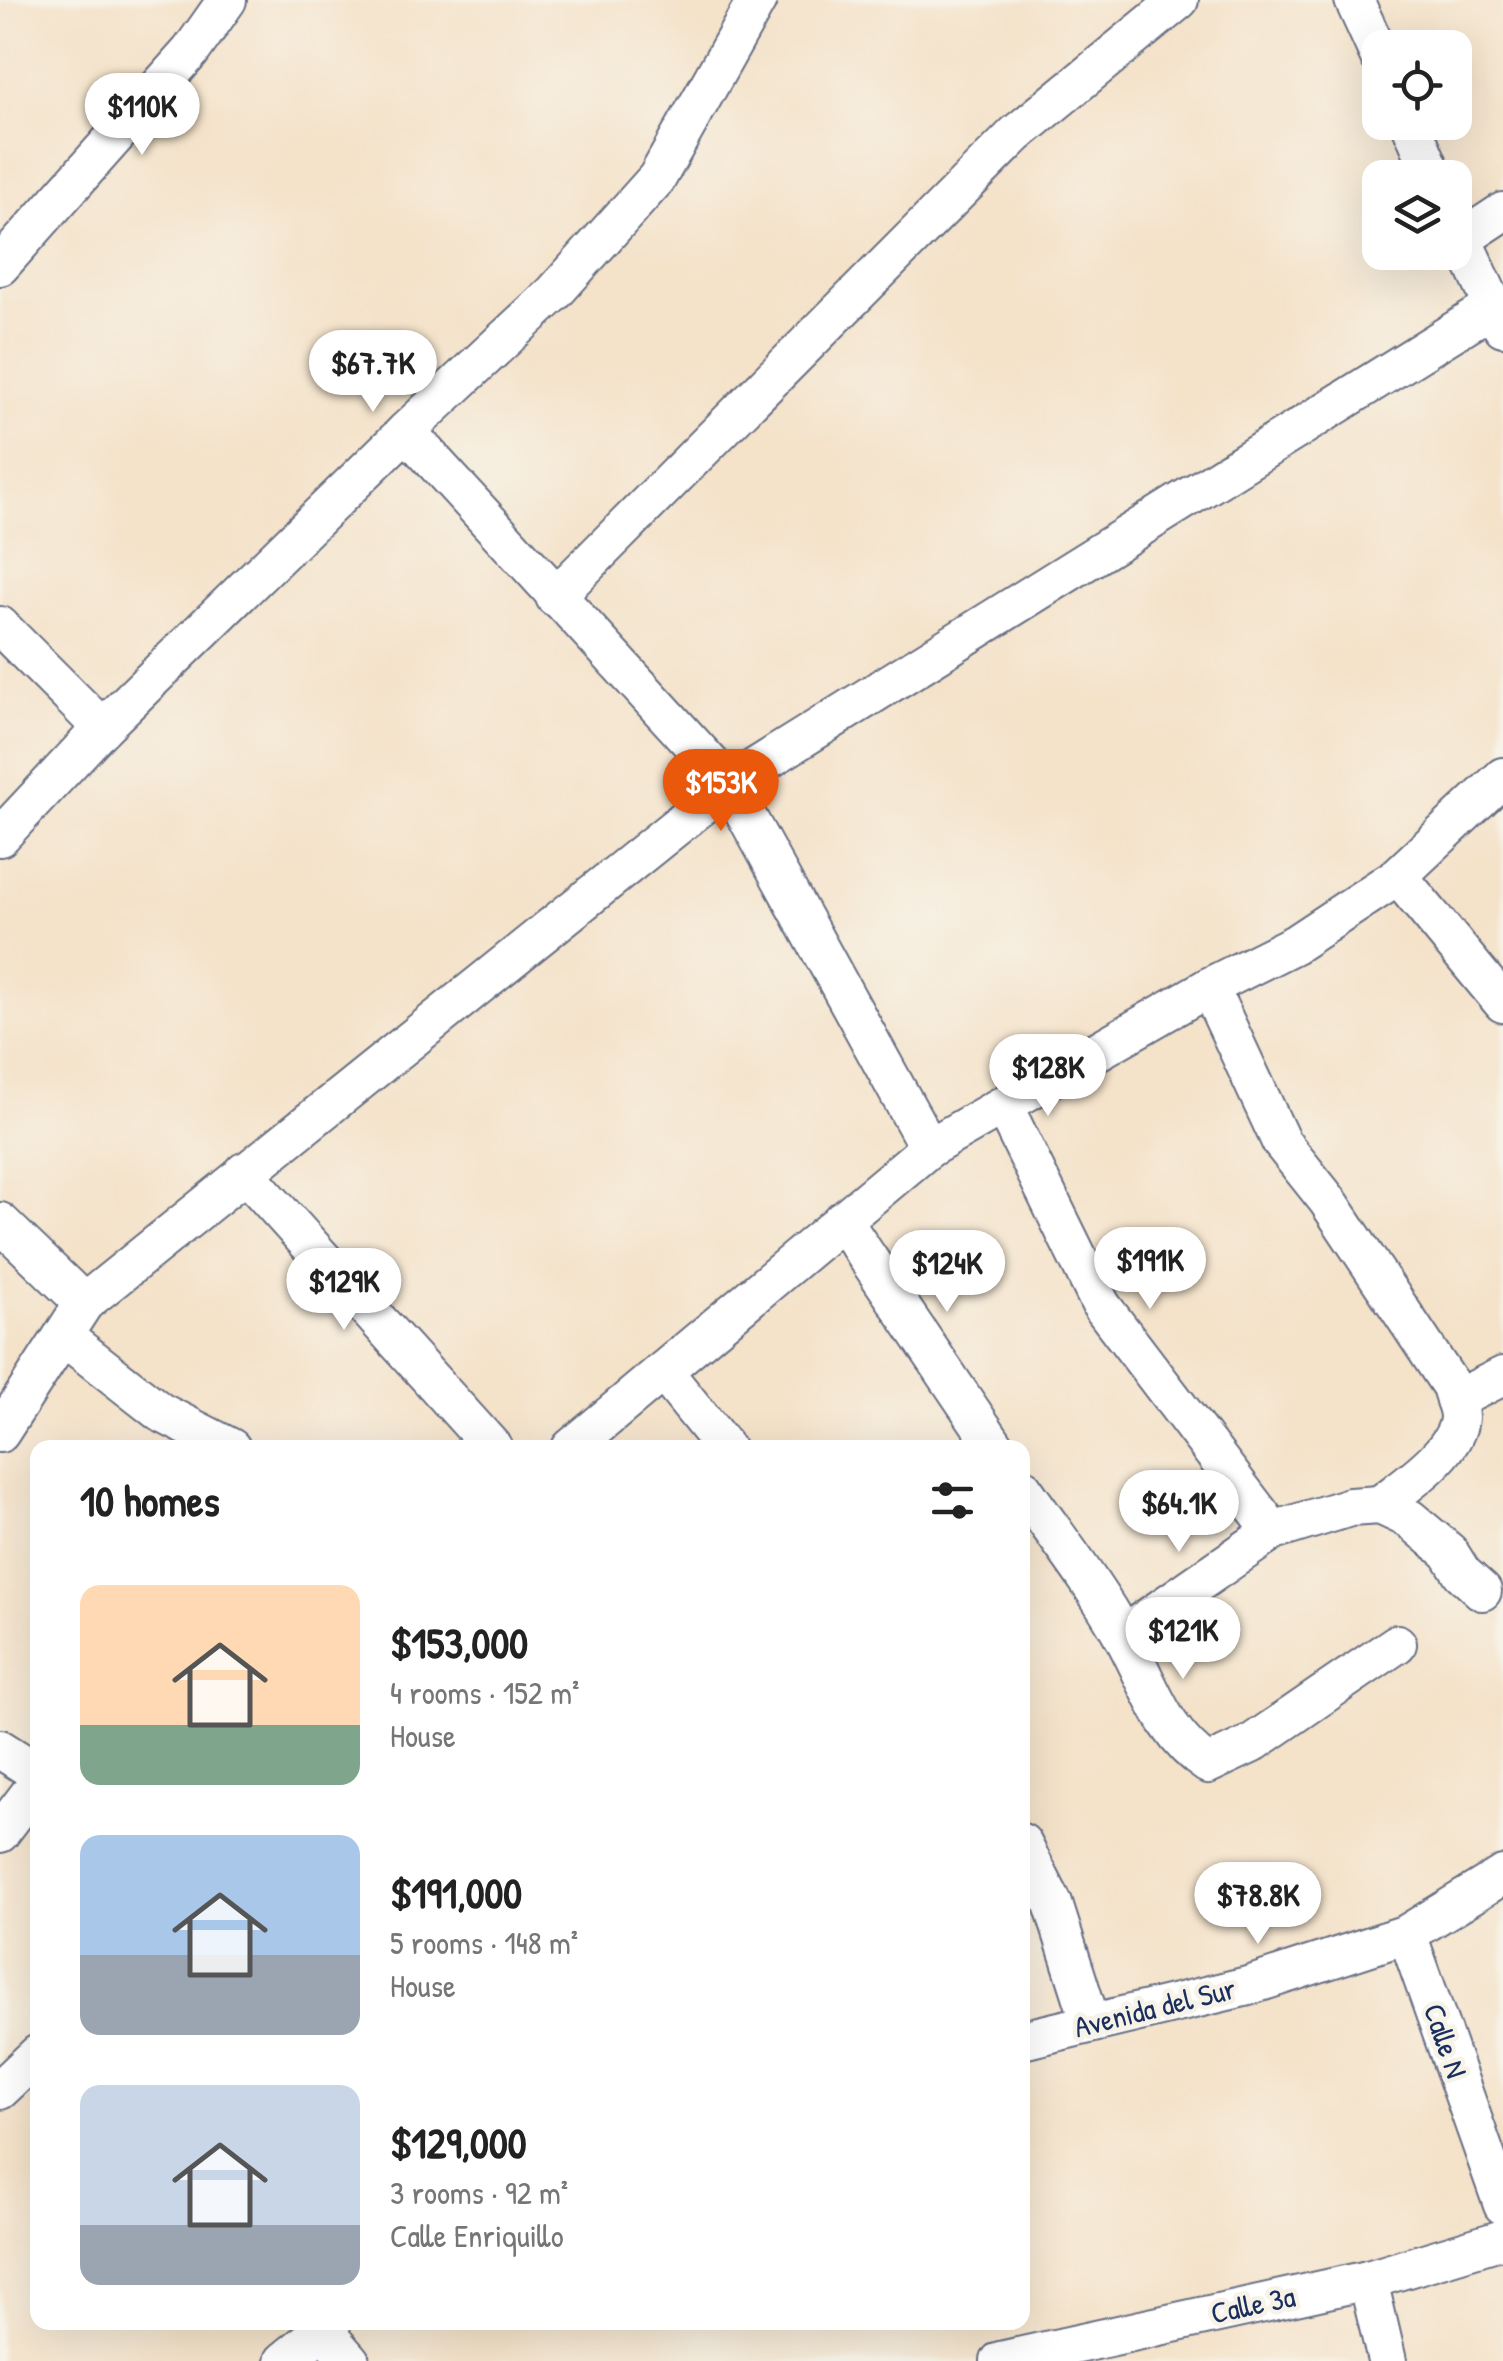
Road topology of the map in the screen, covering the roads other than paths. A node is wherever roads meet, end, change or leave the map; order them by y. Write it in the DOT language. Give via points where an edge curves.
graph roads {
  1 [pos="227,0"];
  2 [pos="757,0"];
  3 [pos="1179,0"];
  4 [pos="1354,0"];
  5 [pos="1368,30"];
  6 [pos="1503,212"];
  7 [pos="1472,225"];
  8 [pos="1472,261"];
  9 [pos="0,266"];
  10 [pos="1498,317"];
  11 [pos="406,430"];
  12 [pos="555,597"];
  13 [pos="0,626"];
  14 [pos="102,728"];
  15 [pos="1503,777"];
  16 [pos="729,784"];
  17 [pos="0,837"];
  18 [pos="1398,876"];
  19 [pos="1209,987"];
  20 [pos="1503,1003"];
  21 [pos="1004,1107"];
  22 [pos="930,1148"];
  23 [pos="244,1172"];
  24 [pos="842,1220"];
  25 [pos="0,1222"];
  26 [pos="84,1303"];
  27 [pos="62,1336"];
  28 [pos="663,1371"];
  29 [pos="1503,1376"];
  30 [pos="1455,1400"];
  31 [pos="0,1432"];
  32 [pos="215,1440"];
  33 [pos="487,1440"];
  34 [pos="579,1440"];
  35 [pos="719,1440"];
  36 [pos="991,1440"];
  37 [pos="1030,1499"];
  38 [pos="1380,1505"];
  39 [pos="1273,1531"];
  40 [pos="1482,1592"];
  41 [pos="1123,1635"];
  42 [pos="1398,1644"];
  43 [pos="0,1749"];
  44 [pos="30,1767"];
  45 [pos="30,1793"];
  46 [pos="0,1833"];
  47 [pos="1030,1858"];
  48 [pos="1503,1875"];
  49 [pos="1407,1934"];
  50 [pos="1091,2024"];
  51 [pos="1030,2038"];
  52 [pos="30,2062"];
  53 [pos="0,2090"];
  54 [pos="1503,2205"];
  55 [pos="1503,2239"];
  56 [pos="1368,2280"];
  57 [pos="323,2330"];
  58 [pos="331,2330"];
  59 [pos="284,2361"];
  60 [pos="350,2361"];
  61 [pos="1000,2361"];
  62 [pos="1387,2361"];
  1 -- 9 [label="street" via="191,51"];
  2 -- 11 [label="street" via="657,178 554,293"];
  3 -- 12 [label="street" via="1016,134"];
  4 -- 5 [label="street"];
  6 -- 7 [label="street"];
  8 -- 10 [label="street"];
  10 -- 16 [label="street"];
  11 -- 12 [label="street"];
  11 -- 14 [label="street"];
  12 -- 16 [label="street"];
  13 -- 14 [label="street"];
  14 -- 17 [label="street"];
  15 -- 18 [label="street"];
  16 -- 22 [label="street"];
  16 -- 23 [label="street"];
  18 -- 19 [label="street" via="1295,944"];
  18 -- 20 [label="street"];
  19 -- 21 [label="street"];
  19 -- 30 [label="street" via="1281,1142 1328,1201"];
  21 -- 22 [label="street"];
  21 -- 39 [label="street" via="1100,1306"];
  22 -- 24 [label="street"];
  23 -- 26 [label="street"];
  23 -- 33 [label="street"];
  24 -- 28 [label="street"];
  24 -- 36 [label="street"];
  25 -- 26 [label="street"];
  26 -- 27 [label="street"];
  27 -- 31 [label="street"];
  27 -- 32 [label="street" via="160,1412"];
  28 -- 34 [label="street"];
  28 -- 35 [label="street"];
  29 -- 30 [label="street"];
  30 -- 38 [label="street" via="1460,1418 1450,1442"];
  37 -- 41 [label="street"];
  38 -- 39 [label="street" via="1350,1507"];
  38 -- 40 [label="street" via="1449,1552"];
  39 -- 41 [label="street"];
  41 -- 42 [label="street" via="1165,1722 1208,1764 1251,1744"];
  43 -- 44 [label="street"];
  45 -- 46 [label="street"];
  47 -- 50 [label="street" via="1053,1904"];
  48 -- 49 [label="street, Avenida del Sur"];
  49 -- 50 [label="street, Avenida del Sur" via="1248,1986"];
  49 -- 54 [label="street, Calle N"];
  50 -- 51 [label="street, Avenida del Sur"];
  52 -- 53 [label="street"];
  55 -- 56 [label="street, Calle 3a"];
  56 -- 61 [label="street, Calle 3a"];
  56 -- 62 [label="street"];
  57 -- 59 [label="street"];
  58 -- 60 [label="street"];
}
